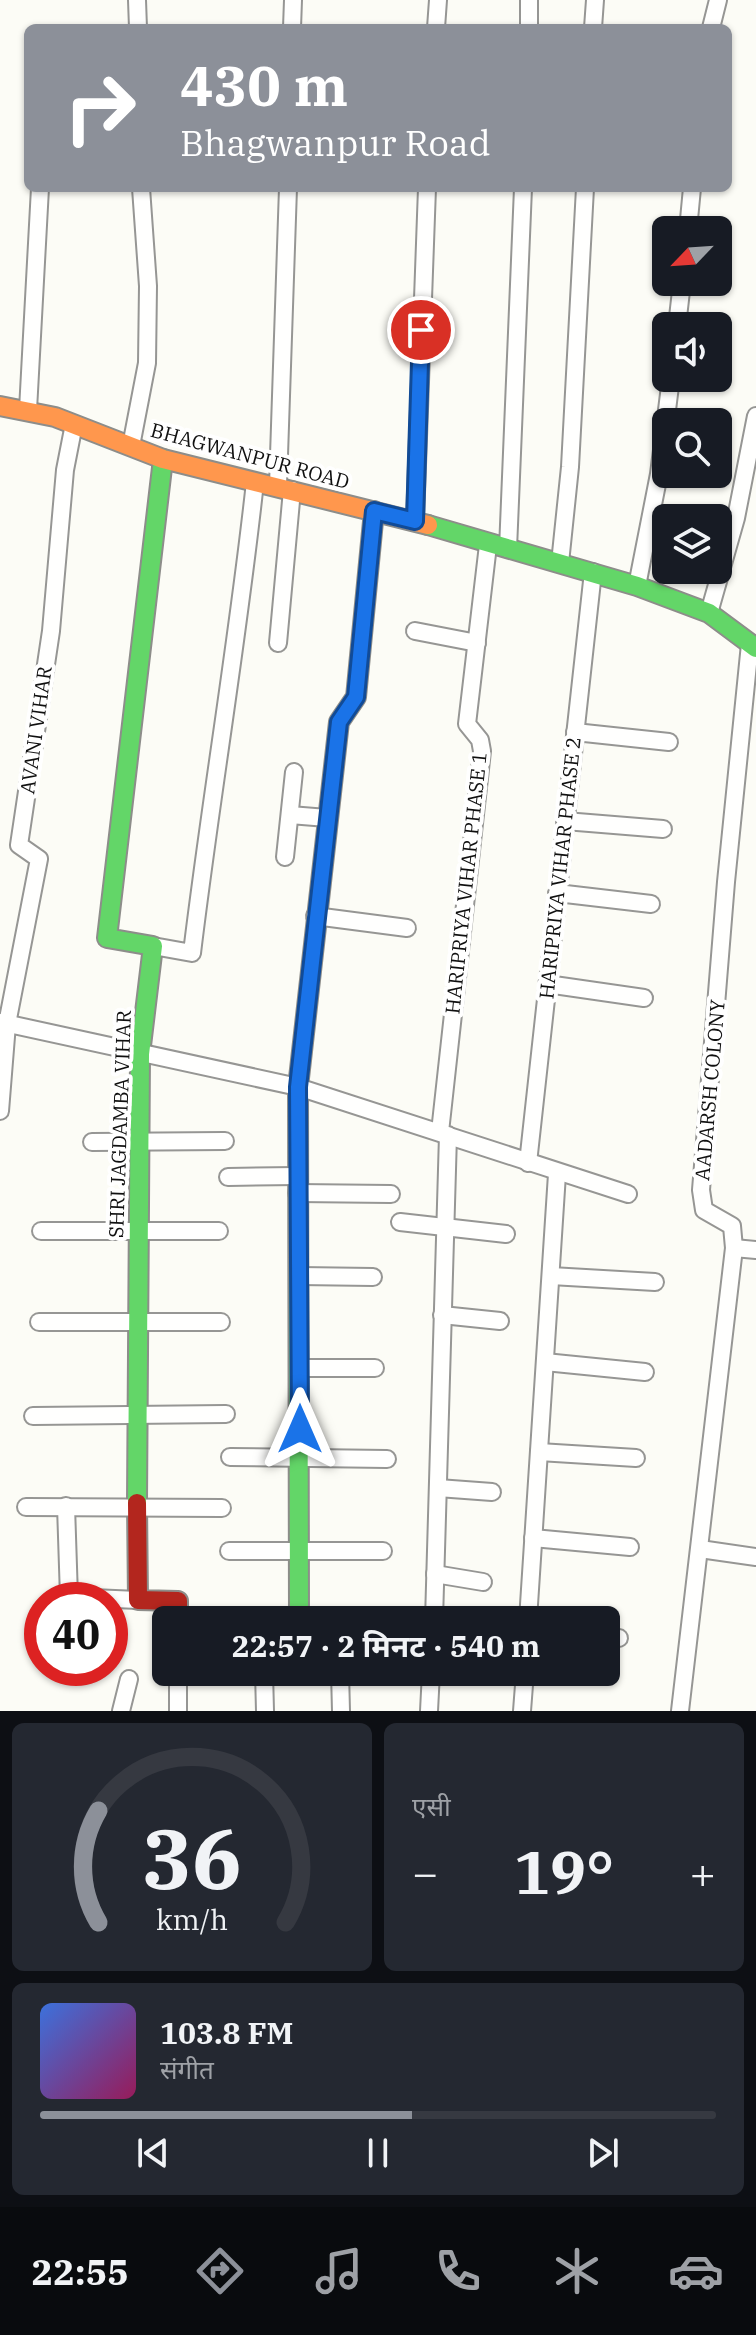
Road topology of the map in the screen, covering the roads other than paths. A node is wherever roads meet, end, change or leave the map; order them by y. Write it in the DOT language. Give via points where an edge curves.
graph roads {
  1 [pos="137,0"];
  2 [pos="293,0"];
  3 [pos="438,0"];
  4 [pos="529,0"];
  5 [pos="595,0"];
  6 [pos="718,0"];
  7 [pos="138,24"];
  8 [pos="292,24"];
  9 [pos="436,24"];
  10 [pos="529,24"];
  11 [pos="593,24"];
  12 [pos="712,24"];
  13 [pos="40,192"];
  14 [pos="141,192"];
  15 [pos="288,192"];
  16 [pos="427,192"];
  17 [pos="523,192"];
  18 [pos="585,192"];
  19 [pos="692,192"];
  20 [pos="689,216"];
  21 [pos="669,392"];
  22 [pos="0,406"];
  23 [pos="28,410"];
  24 [pos="756,416"];
  25 [pos="74,424"];
  26 [pos="131,446"];
  27 [pos="163,459"];
  28 [pos="255,482"];
  29 [pos="285,488"];
  30 [pos="374,511"];
  31 [pos="415,521"];
  32 [pos="488,545"];
  33 [pos="508,549"];
  34 [pos="560,563"];
  35 [pos="593,572"];
  36 [pos="637,586"];
  37 [pos="709,613"];
  38 [pos="415,631"];
  39 [pos="278,643"];
  40 [pos="477,643"];
  41 [pos="753,646"];
  42 [pos="575,732"];
  43 [pos="669,742"];
  44 [pos="294,772"];
  45 [pos="290,815"];
  46 [pos="327,818"];
  47 [pos="565,821"];
  48 [pos="663,829"];
  49 [pos="285,857"];
  50 [pos="557,893"];
  51 [pos="651,904"];
  52 [pos="315,916"];
  53 [pos="407,928"];
  54 [pos="153,946"];
  55 [pos="547,984"];
  56 [pos="644,998"];
  57 [pos="3,1023"];
  58 [pos="140,1054"];
  59 [pos="298,1087"];
  60 [pos="0,1111"];
  61 [pos="444,1134"];
  62 [pos="225,1141"];
  63 [pos="92,1142"];
  64 [pos="139,1142"];
  65 [pos="528,1163"];
  66 [pos="557,1174"];
  67 [pos="228,1177"];
  68 [pos="297,1185"];
  69 [pos="391,1194"];
  70 [pos="628,1194"];
  71 [pos="400,1222"];
  72 [pos="445,1227"];
  73 [pos="41,1231"];
  74 [pos="219,1231"];
  75 [pos="138,1232"];
  76 [pos="506,1234"];
  77 [pos="734,1248"];
  78 [pos="756,1250"];
  79 [pos="299,1276"];
  80 [pos="551,1276"];
  81 [pos="373,1277"];
  82 [pos="655,1282"];
  83 [pos="442,1315"];
  84 [pos="500,1321"];
  85 [pos="39,1322"];
  86 [pos="221,1322"];
  87 [pos="136,1325"];
  88 [pos="545,1362"];
  89 [pos="300,1368"];
  90 [pos="375,1368"];
  91 [pos="645,1372"];
  92 [pos="226,1414"];
  93 [pos="137,1415"];
  94 [pos="33,1416"];
  95 [pos="539,1452"];
  96 [pos="230,1457"];
  97 [pos="636,1458"];
  98 [pos="387,1459"];
  99 [pos="301,1460"];
  100 [pos="438,1488"];
  101 [pos="492,1492"];
  102 [pos="66,1506"];
  103 [pos="26,1507"];
  104 [pos="139,1507"];
  105 [pos="222,1508"];
  106 [pos="533,1538"];
  107 [pos="630,1547"];
  108 [pos="700,1549"];
  109 [pos="229,1551"];
  110 [pos="300,1551"];
  111 [pos="383,1551"];
  112 [pos="755,1552"];
  113 [pos="435,1574"];
  114 [pos="483,1582"];
  115 [pos="138,1600"];
  116 [pos="178,1606"];
  117 [pos="299,1606"];
  118 [pos="434,1606"];
  119 [pos="529,1606"];
  120 [pos="129,1679"];
  121 [pos="178,1686"];
  122 [pos="264,1686"];
  123 [pos="340,1686"];
  124 [pos="430,1686"];
  125 [pos="524,1686"];
  126 [pos="121,1711"];
  127 [pos="178,1711"];
  128 [pos="265,1711"];
  129 [pos="341,1711"];
  130 [pos="429,1711"];
  131 [pos="522,1711"];
  132 [pos="680,1711"];
  1 -- 7 [label="street"];
  2 -- 8 [label="street"];
  3 -- 9 [label="street"];
  4 -- 10 [label="street"];
  5 -- 11 [label="street"];
  6 -- 12 [label="street"];
  13 -- 23 [label="street"];
  14 -- 26 [label="street" via="147,363"];
  15 -- 29 [label="street"];
  16 -- 31 [label="street"];
  17 -- 33 [label="street"];
  18 -- 34 [label="street"];
  19 -- 20 [label="street"];
  21 -- 36 [label="street"];
  22 -- 23 [label="street, BHAGWANPUR ROAD"];
  23 -- 25 [label="street, BHAGWANPUR ROAD"];
  24 -- 37 [label="street" via="736,518"];
  25 -- 26 [label="street, BHAGWANPUR ROAD"];
  25 -- 57 [label="street, AVANI VIHAR" via="51,631 19,845 39,859"];
  26 -- 27 [label="street, BHAGWANPUR ROAD"];
  27 -- 28 [label="street, BHAGWANPUR ROAD"];
  27 -- 54 [label="street" via="107,938"];
  28 -- 29 [label="street, BHAGWANPUR ROAD"];
  28 -- 54 [label="street" via="192,953"];
  29 -- 30 [label="street, BHAGWANPUR ROAD"];
  29 -- 39 [label="street"];
  30 -- 31 [label="street, BHAGWANPUR ROAD"];
  30 -- 46 [label="street" via="356,697 339,722"];
  31 -- 32 [label="street, BHAGWANPUR ROAD"];
  32 -- 33 [label="street, BHAGWANPUR ROAD"];
  32 -- 40 [label="street, HARIPRIYA VIHAR PHASE 1"];
  33 -- 34 [label="street, BHAGWANPUR ROAD"];
  34 -- 35 [label="street, BHAGWANPUR ROAD"];
  35 -- 36 [label="street, BHAGWANPUR ROAD"];
  35 -- 42 [label="street, HARIPRIYA VIHAR PHASE 2"];
  36 -- 37 [label="street, BHAGWANPUR ROAD"];
  37 -- 41 [label="street, BHAGWANPUR ROAD"];
  38 -- 40 [label="street"];
  40 -- 61 [label="street, HARIPRIYA VIHAR PHASE 1" via="467,724 482,751"];
  41 -- 77 [label="street, AADARSH COLONY" via="726,882 701,1190 704,1210 732,1226"];
  42 -- 43 [label="street"];
  42 -- 47 [label="street, HARIPRIYA VIHAR PHASE 2"];
  44 -- 45 [label="street"];
  45 -- 46 [label="street"];
  45 -- 49 [label="street"];
  46 -- 52 [label="street"];
  47 -- 48 [label="street"];
  47 -- 50 [label="street, HARIPRIYA VIHAR PHASE 2"];
  50 -- 51 [label="street"];
  50 -- 55 [label="street, HARIPRIYA VIHAR PHASE 2"];
  52 -- 53 [label="street"];
  52 -- 59 [label="street"];
  54 -- 58 [label="street, SHRI JAGDAMBA VIHAR"];
  55 -- 56 [label="street"];
  55 -- 65 [label="street, HARIPRIYA VIHAR PHASE 2"];
  57 -- 58 [label="street"];
  57 -- 60 [label="street"];
  58 -- 59 [label="street"];
  58 -- 64 [label="street, SHRI JAGDAMBA VIHAR"];
  59 -- 61 [label="street"];
  59 -- 68 [label="street"];
  61 -- 65 [label="street"];
  61 -- 72 [label="street, HARIPRIYA VIHAR PHASE 1"];
  62 -- 64 [label="street"];
  63 -- 64 [label="street"];
  64 -- 75 [label="street, SHRI JAGDAMBA VIHAR"];
  65 -- 66 [label="street"];
  66 -- 70 [label="street"];
  66 -- 80 [label="street"];
  67 -- 68 [label="street"];
  68 -- 69 [label="street"];
  68 -- 79 [label="street"];
  71 -- 72 [label="street"];
  72 -- 76 [label="street"];
  72 -- 83 [label="street, HARIPRIYA VIHAR PHASE 1"];
  73 -- 75 [label="street"];
  74 -- 75 [label="street"];
  75 -- 87 [label="street, SHRI JAGDAMBA VIHAR"];
  77 -- 78 [label="street"];
  77 -- 108 [label="street"];
  79 -- 81 [label="street"];
  79 -- 89 [label="street"];
  80 -- 82 [label="street"];
  80 -- 88 [label="street"];
  83 -- 84 [label="street"];
  83 -- 100 [label="street, HARIPRIYA VIHAR PHASE 1"];
  85 -- 87 [label="street"];
  86 -- 87 [label="street"];
  87 -- 93 [label="street, SHRI JAGDAMBA VIHAR"];
  88 -- 91 [label="street"];
  88 -- 95 [label="street"];
  89 -- 90 [label="street"];
  89 -- 99 [label="street"];
  92 -- 93 [label="street"];
  93 -- 94 [label="street"];
  93 -- 104 [label="street, SHRI JAGDAMBA VIHAR"];
  95 -- 97 [label="street"];
  95 -- 106 [label="street"];
  96 -- 99 [label="street"];
  98 -- 99 [label="street"];
  99 -- 110 [label="street"];
  100 -- 101 [label="street"];
  100 -- 113 [label="street, HARIPRIYA VIHAR PHASE 1"];
  102 -- 103 [label="street"];
  102 -- 104 [label="street"];
  102 -- 115 [label="street" via="69,1597"];
  104 -- 105 [label="street"];
  104 -- 115 [label="street, SHRI JAGDAMBA VIHAR"];
  106 -- 107 [label="street"];
  106 -- 119 [label="street"];
  108 -- 112 [label="street"];
  108 -- 132 [label="street"];
  109 -- 110 [label="street"];
  110 -- 111 [label="street"];
  110 -- 117 [label="street"];
  113 -- 114 [label="street"];
  113 -- 118 [label="street, HARIPRIYA VIHAR PHASE 1"];
  115 -- 116 [label="street" via="178,1601"];
  120 -- 126 [label="street"];
  121 -- 127 [label="street"];
  122 -- 128 [label="street"];
  123 -- 129 [label="street"];
  124 -- 130 [label="street"];
  125 -- 131 [label="street"];
}
